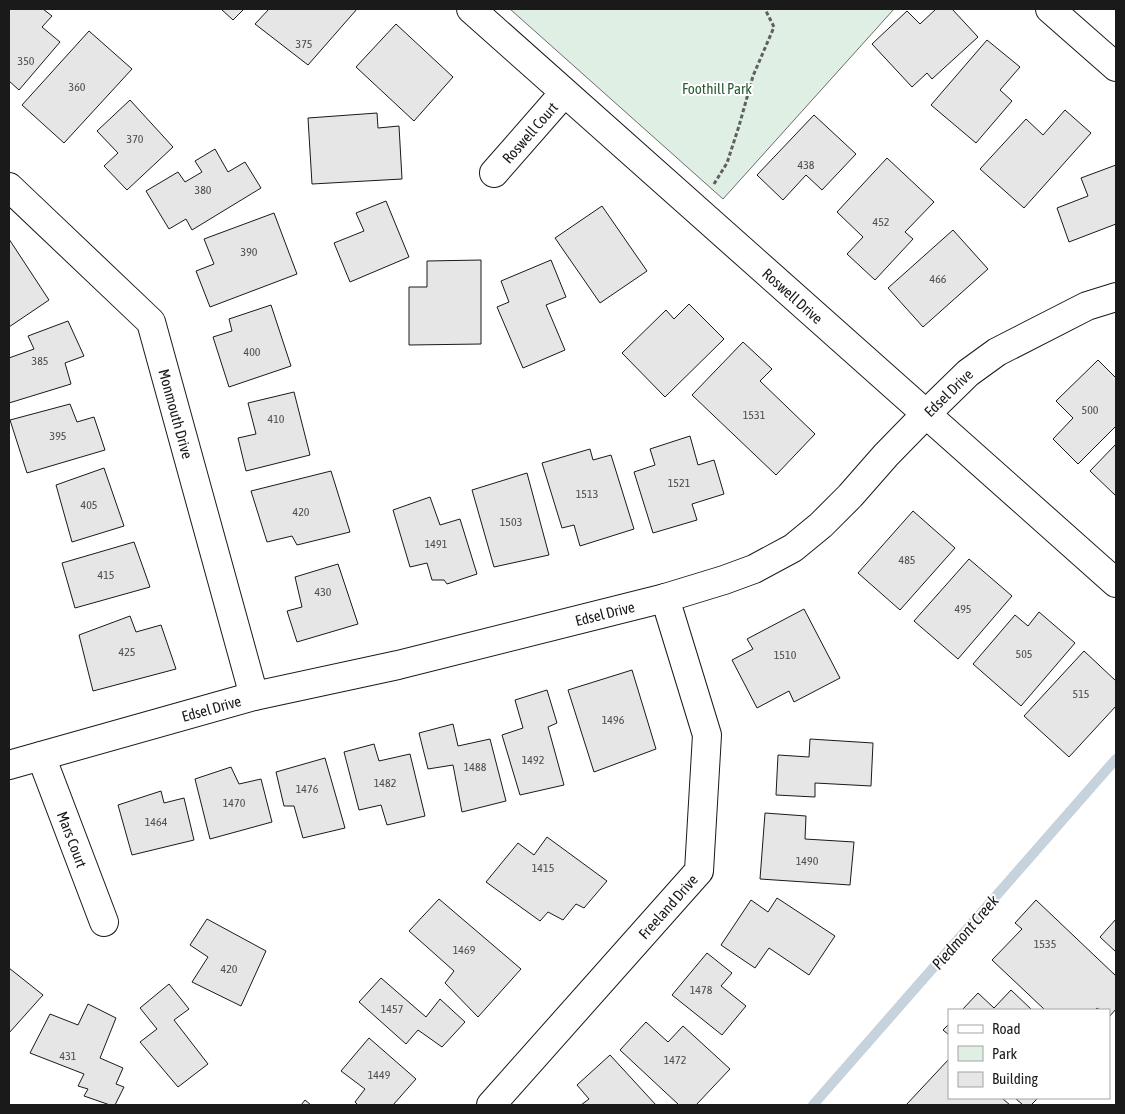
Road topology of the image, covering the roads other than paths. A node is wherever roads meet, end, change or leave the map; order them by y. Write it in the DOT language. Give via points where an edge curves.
graph roads {
  1 [pos="471,9"];
  2 [pos="1050,9"];
  3 [pos="1116,68"];
  4 [pos="564,92"];
  5 [pos="494,173"];
  6 [pos="9,187"];
  7 [pos="1116,297"];
  8 [pos="926,414"];
  9 [pos="1116,584"];
  10 [pos="665,598"];
  11 [pos="254,696"];
  12 [pos="41,756"];
  13 [pos="9,765"];
  14 [pos="104,922"];
  15 [pos="491,1105"];
  1 -- 4 [label="street, Roswell Drive"];
  2 -- 3 [label="street"];
  4 -- 5 [label="street, Roswell Court"];
  4 -- 8 [label="street, Roswell Drive"];
  6 -- 11 [label="street, Monmouth Drive" via="151,322"];
  7 -- 8 [label="street, Edsel Drive" via="1087,306 996,352 968,373"];
  8 -- 9 [label="street, Roswell Drive"];
  8 -- 10 [label="street, Edsel Drive" via="850,496 793,548 731,578"];
  10 -- 11 [label="street, Edsel Drive" via="398,665"];
  10 -- 15 [label="street, Freeland Drive" via="707,734 698,871"];
  11 -- 12 [label="street, Edsel Drive"];
  12 -- 13 [label="street, Edsel Drive"];
  12 -- 14 [label="street, Mars Court"];
}
